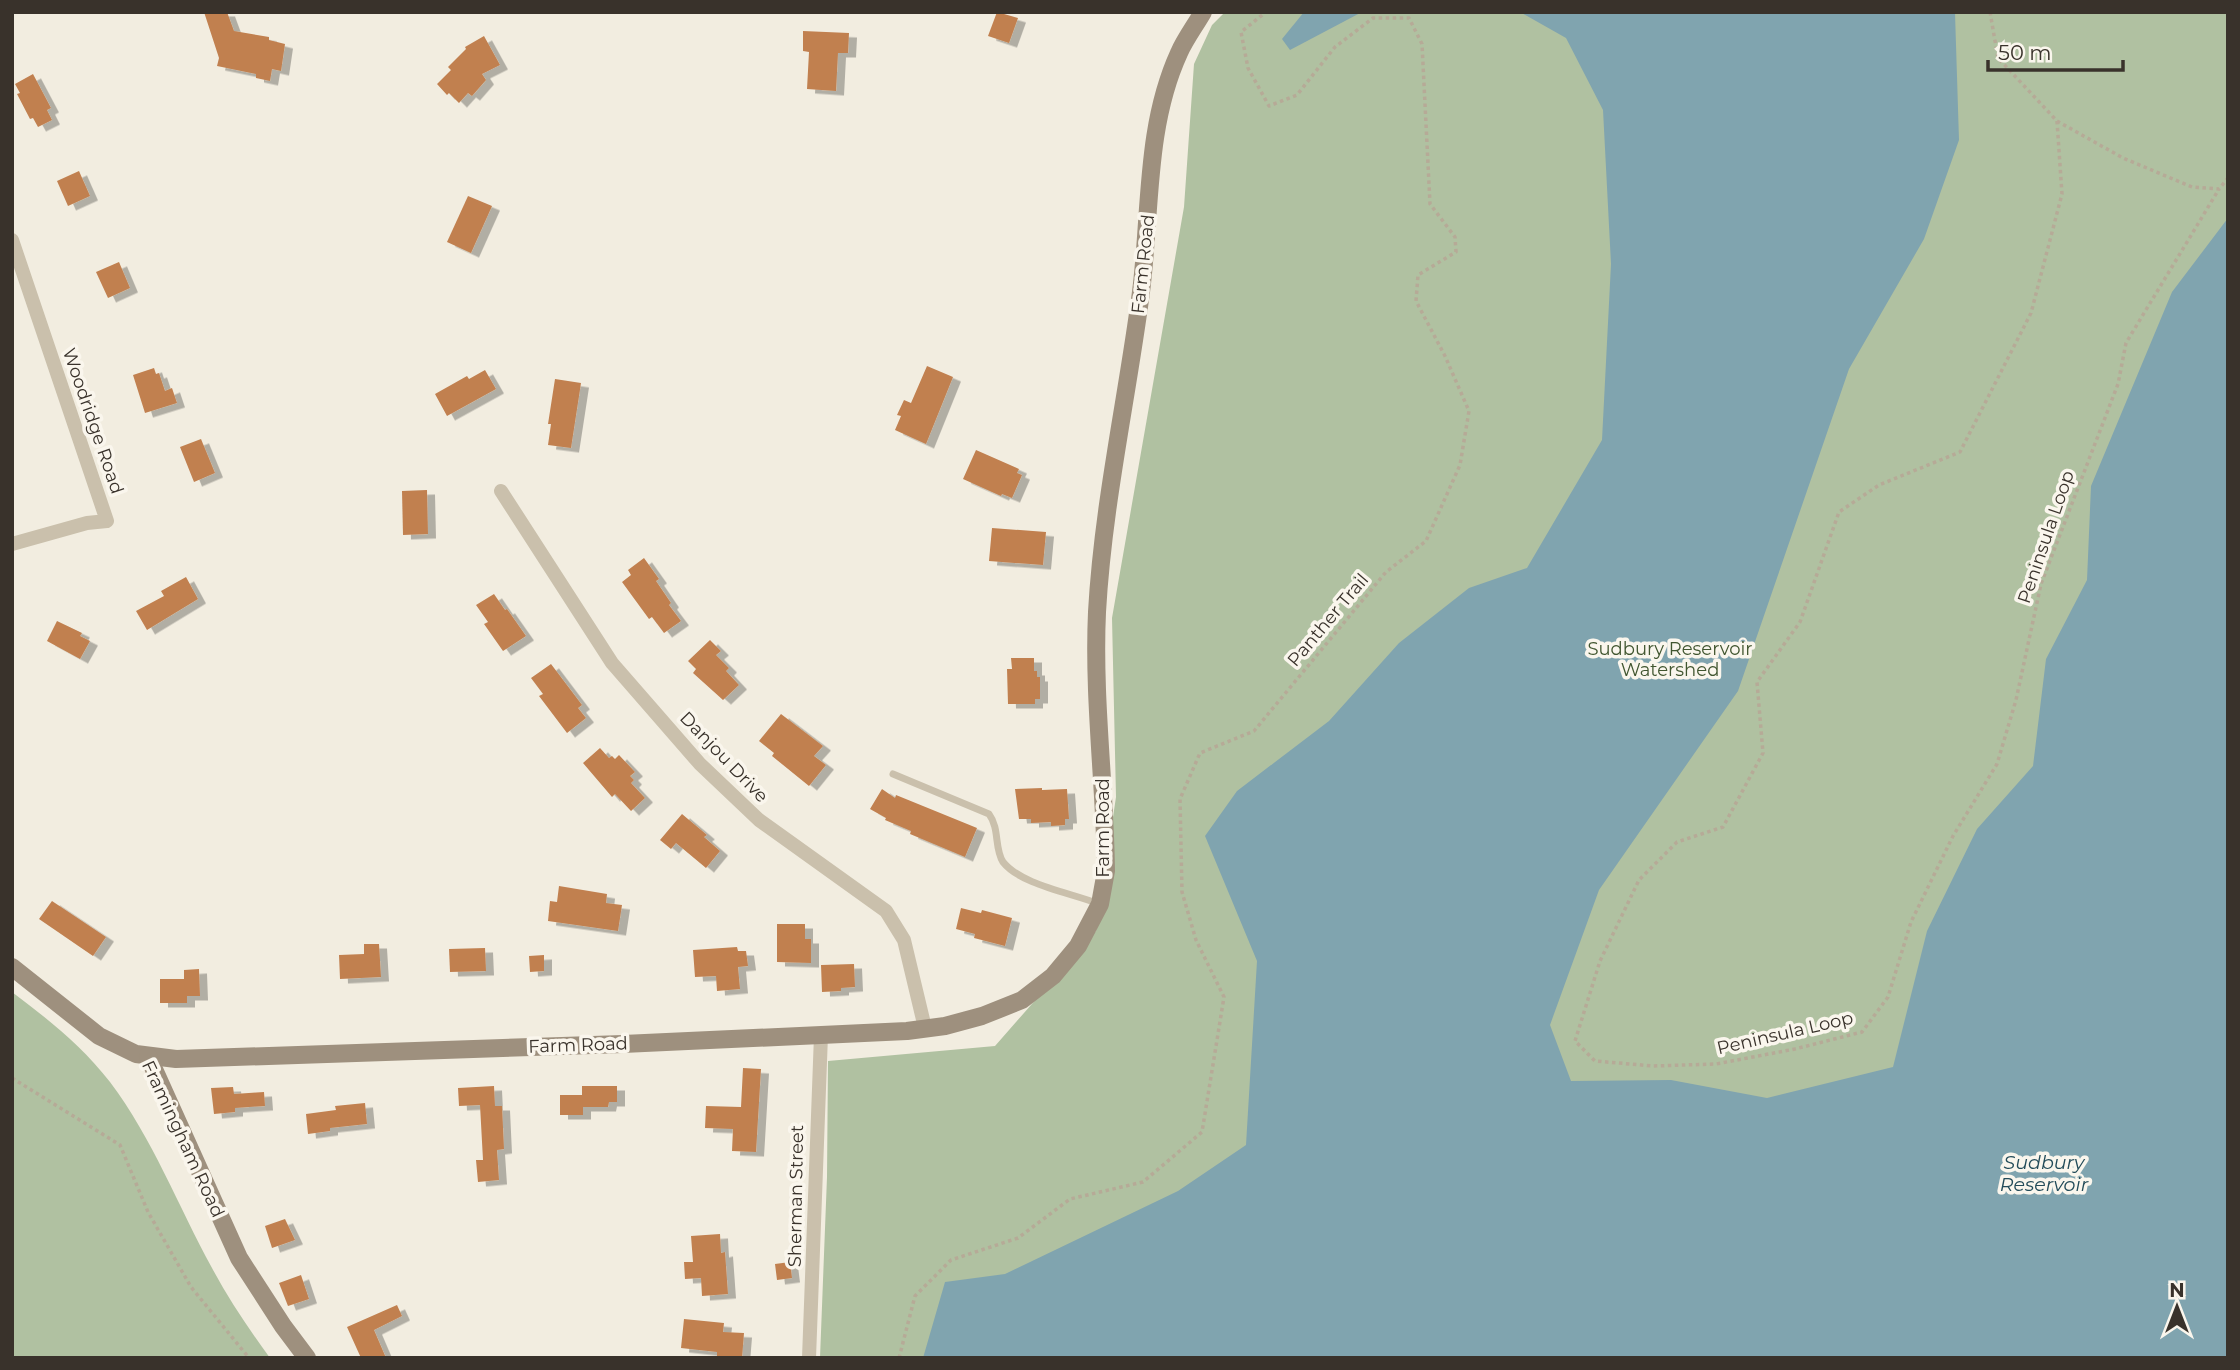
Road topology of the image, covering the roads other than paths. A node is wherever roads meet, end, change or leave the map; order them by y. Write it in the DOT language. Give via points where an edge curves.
graph roads {
  1 [pos="1203,12"];
  2 [pos="12,240"];
  3 [pos="501,491"];
  4 [pos="12,544"];
  5 [pos="892,774"];
  6 [pos="1100,904"];
  7 [pos="12,967"];
  8 [pos="925,1028"];
  9 [pos="821,1035"];
  10 [pos="148,1056"];
  11 [pos="307,1358"];
  12 [pos="809,1358"];
  1 -- 6 [label="street, Farm Road" via="1179,52 1156,130 1141,292 1104,533 1097,614 1106,871"];
  2 -- 4 [label="street, Woodridge Road" via="107,521"];
  3 -- 8 [label="street, Danjou Drive" via="612,663 701,764 758,820 886,911 904,940"];
  5 -- 6 [label="lane" via="989,814 996,823 1004,863 1025,879"];
  6 -- 8 [label="street, Farm Road" via="1078,946 1053,976 1022,1000 982,1016"];
  7 -- 10 [label="street, Framingham Road" via="99,1036"];
  8 -- 9 [label="street, Farm Road"];
  9 -- 10 [label="street, Farm Road" via="216,1059"];
  9 -- 12 [label="street, Sherman Street"];
  10 -- 11 [label="street, Framingham Road" via="239,1258"];
}
